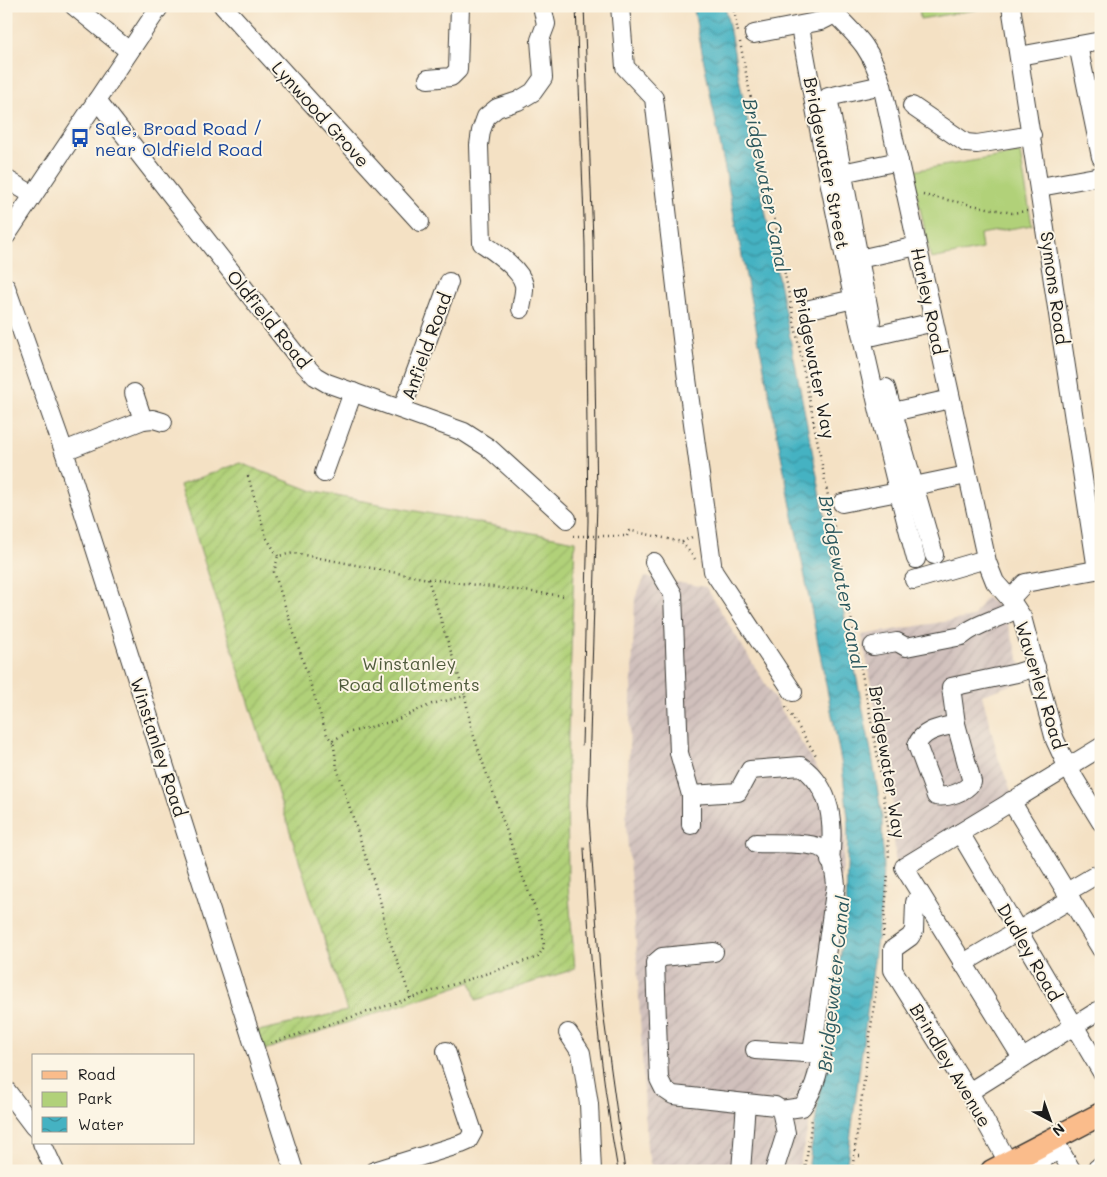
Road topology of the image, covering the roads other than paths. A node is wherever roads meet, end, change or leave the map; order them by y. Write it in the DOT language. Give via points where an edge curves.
graph roads {
  1 [pos="74,6"];
  2 [pos="160,6"];
  3 [pos="223,6"];
  4 [pos="460,6"];
  5 [pos="542,6"];
  6 [pos="620,6"];
  7 [pos="1011,6"];
  8 [pos="835,9"];
  9 [pos="800,27"];
  10 [pos="754,34"];
  11 [pos="1101,41"];
  12 [pos="1078,45"];
  13 [pos="129,51"];
  14 [pos="1019,56"];
  15 [pos="428,79"];
  16 [pos="882,84"];
  17 [pos="97,100"];
  18 [pos="912,106"];
  19 [pos="1096,109"];
  20 [pos="1032,135"];
  21 [pos="1101,157"];
  22 [pos="898,161"];
  23 [pos="842,173"];
  24 [pos="1101,176"];
  25 [pos="6,179"];
  26 [pos="1040,187"];
  27 [pos="33,195"];
  28 [pos="420,222"];
  29 [pos="6,236"];
  30 [pos="917,246"];
  31 [pos="859,259"];
  32 [pos="449,282"];
  33 [pos="6,287"];
  34 [pos="854,299"];
  35 [pos="521,309"];
  36 [pos="810,309"];
  37 [pos="13,321"];
  38 [pos="934,322"];
  39 [pos="874,336"];
  40 [pos="353,392"];
  41 [pos="134,393"];
  42 [pos="950,399"];
  43 [pos="402,409"];
  44 [pos="893,412"];
  45 [pos="144,420"];
  46 [pos="163,422"];
  47 [pos="64,451"];
  48 [pos="324,473"];
  49 [pos="967,475"];
  50 [pos="906,489"];
  51 [pos="834,507"];
  52 [pos="567,519"];
  53 [pos="934,555"];
  54 [pos="916,559"];
  55 [pos="986,559"];
  56 [pos="654,562"];
  57 [pos="1099,570"];
  58 [pos="914,580"];
  59 [pos="1013,604"];
  60 [pos="873,646"];
  61 [pos="1036,667"];
  62 [pos="793,692"];
  63 [pos="956,724"];
  64 [pos="1101,747"];
  65 [pos="1068,768"];
  66 [pos="692,795"];
  67 [pos="1011,801"];
  68 [pos="1101,822"];
  69 [pos="691,825"];
  70 [pos="960,833"];
  71 [pos="756,844"];
  72 [pos="830,861"];
  73 [pos="1101,872"];
  74 [pos="1069,896"];
  75 [pos="914,902"];
  76 [pos="1017,930"];
  77 [pos="1101,949"];
  78 [pos="714,952"];
  79 [pos="962,964"];
  80 [pos="829,988"];
  81 [pos="1101,1009"];
  82 [pos="1073,1026"];
  83 [pos="568,1033"];
  84 [pos="755,1050"];
  85 [pos="446,1051"];
  86 [pos="817,1054"];
  87 [pos="1022,1058"];
  88 [pos="1101,1071"];
  89 [pos="6,1090"];
  90 [pos="968,1092"];
  91 [pos="746,1103"];
  92 [pos="781,1110"];
  93 [pos="1101,1114"];
  94 [pos="32,1124"];
  95 [pos="42,1144"];
  96 [pos="1057,1145"];
  97 [pos="1101,1165"];
  98 [pos="1007,1168"];
  99 [pos="55,1171"];
  100 [pos="294,1171"];
  101 [pos="374,1171"];
  102 [pos="592,1171"];
  103 [pos="741,1171"];
  104 [pos="774,1171"];
  105 [pos="1072,1171"];
  106 [pos="1094,1171"];
  1 -- 13 [label="street"];
  2 -- 13 [label="street"];
  3 -- 28 [label="street, Lynwood Grove"];
  4 -- 15 [label="street" via="458,70 450,77"];
  5 -- 35 [label="street" via="546,24 540,40 543,78 533,92 497,108 486,117 479,145 482,244 520,275 524,286"];
  6 -- 62 [label="street" via="625,67 654,98 713,571"];
  7 -- 14 [label="street, Symons Road"];
  8 -- 9 [label="street" via="820,21"];
  8 -- 16 [label="street, Harley Road" via="866,45"];
  9 -- 10 [label="street"];
  9 -- 34 [label="street, Bridgewater Street"];
  11 -- 12 [label="street"];
  12 -- 14 [label="street"];
  12 -- 19 [label="street"];
  13 -- 17 [label="street"];
  14 -- 20 [label="street, Symons Road"];
  16 -- 22 [label="street, Harley Road"];
  16 -- 23 [label="street" via="828,97"];
  17 -- 27 [label="street"];
  17 -- 40 [label="street, Oldfield Road" via="301,361 315,376"];
  18 -- 20 [label="street" via="966,143"];
  19 -- 21 [label="street"];
  20 -- 26 [label="street, Symons Road"];
  22 -- 23 [label="street"];
  22 -- 30 [label="street, Harley Road"];
  23 -- 31 [label="street"];
  24 -- 26 [label="street"];
  25 -- 27 [label="street"];
  26 -- 57 [label="street, Symons Road"];
  27 -- 29 [label="street"];
  30 -- 31 [label="street"];
  30 -- 38 [label="street, Harley Road"];
  31 -- 39 [label="street"];
  32 -- 43 [label="street, Anfield Road"];
  33 -- 37 [label="street, Winstanley Road"];
  34 -- 36 [label="street"];
  34 -- 50 [label="street, Bridgewater Street"];
  37 -- 47 [label="street, Winstanley Road"];
  38 -- 39 [label="street"];
  38 -- 42 [label="street, Harley Road"];
  39 -- 44 [label="street"];
  40 -- 43 [label="street, Oldfield Road"];
  40 -- 48 [label="street"];
  41 -- 45 [label="street"];
  42 -- 44 [label="street"];
  42 -- 49 [label="street, Harley Road"];
  43 -- 52 [label="street, Oldfield Road" via="464,432 489,448"];
  44 -- 50 [label="street"];
  45 -- 46 [label="street"];
  45 -- 47 [label="street"];
  47 -- 100 [label="street, Winstanley Road"];
  49 -- 50 [label="street"];
  49 -- 55 [label="street, Harley Road"];
  50 -- 51 [label="street"];
  50 -- 53 [label="street"];
  50 -- 54 [label="street, Bridgewater Street"];
  55 -- 58 [label="street"];
  55 -- 59 [label="street, Harley Road" via="995,582"];
  56 -- 66 [label="street" via="673,594 679,753"];
  57 -- 59 [label="street" via="1025,583"];
  59 -- 60 [label="street" via="1005,616 962,636 906,647 897,642"];
  59 -- 61 [label="street, Waverley Road" via="1022,618"];
  61 -- 63 [label="street" via="951,687"];
  61 -- 65 [label="street, Waverley Road" via="1055,740"];
  64 -- 65 [label="street"];
  65 -- 67 [label="street"];
  65 -- 68 [label="street, Waverley Road"];
  66 -- 69 [label="street"];
  66 -- 72 [label="street" via="738,792 750,770 801,766 812,776 829,803 834,831"];
  67 -- 70 [label="street"];
  67 -- 74 [label="street"];
  70 -- 76 [label="street, Dudley Road"];
  70 -- 79 [label="street" via="904,867"];
  71 -- 72 [label="street" via="816,846 826,851"];
  72 -- 86 [label="street" via="836,885"];
  73 -- 74 [label="street"];
  74 -- 76 [label="street"];
  74 -- 77 [label="street"];
  75 -- 90 [label="street, Brindley Avenue" via="914,931 893,949 886,971"];
  76 -- 79 [label="street"];
  76 -- 82 [label="street, Dudley Road"];
  78 -- 91 [label="street" via="662,957 655,963 659,1079 664,1089 673,1095"];
  79 -- 87 [label="street"];
  80 -- 86 [label="street"];
  81 -- 82 [label="street"];
  82 -- 87 [label="street"];
  82 -- 88 [label="street, Dudley Road"];
  83 -- 102 [label="street" via="582,1053 589,1104"];
  84 -- 86 [label="street"];
  85 -- 101 [label="street" via="472,1136 462,1144"];
  86 -- 92 [label="street" via="811,1095 802,1107"];
  87 -- 90 [label="street"];
  89 -- 94 [label="street"];
  90 -- 98 [label="street, Brindley Avenue"];
  91 -- 92 [label="street" via="775,1106"];
  91 -- 103 [label="street"];
  92 -- 104 [label="street" via="786,1133"];
  93 -- 96 [label="main road"];
  95 -- 99 [label="street"];
  96 -- 98 [label="main road"];
  96 -- 105 [label="street"];
  97 -- 106 [label="street"];
}
